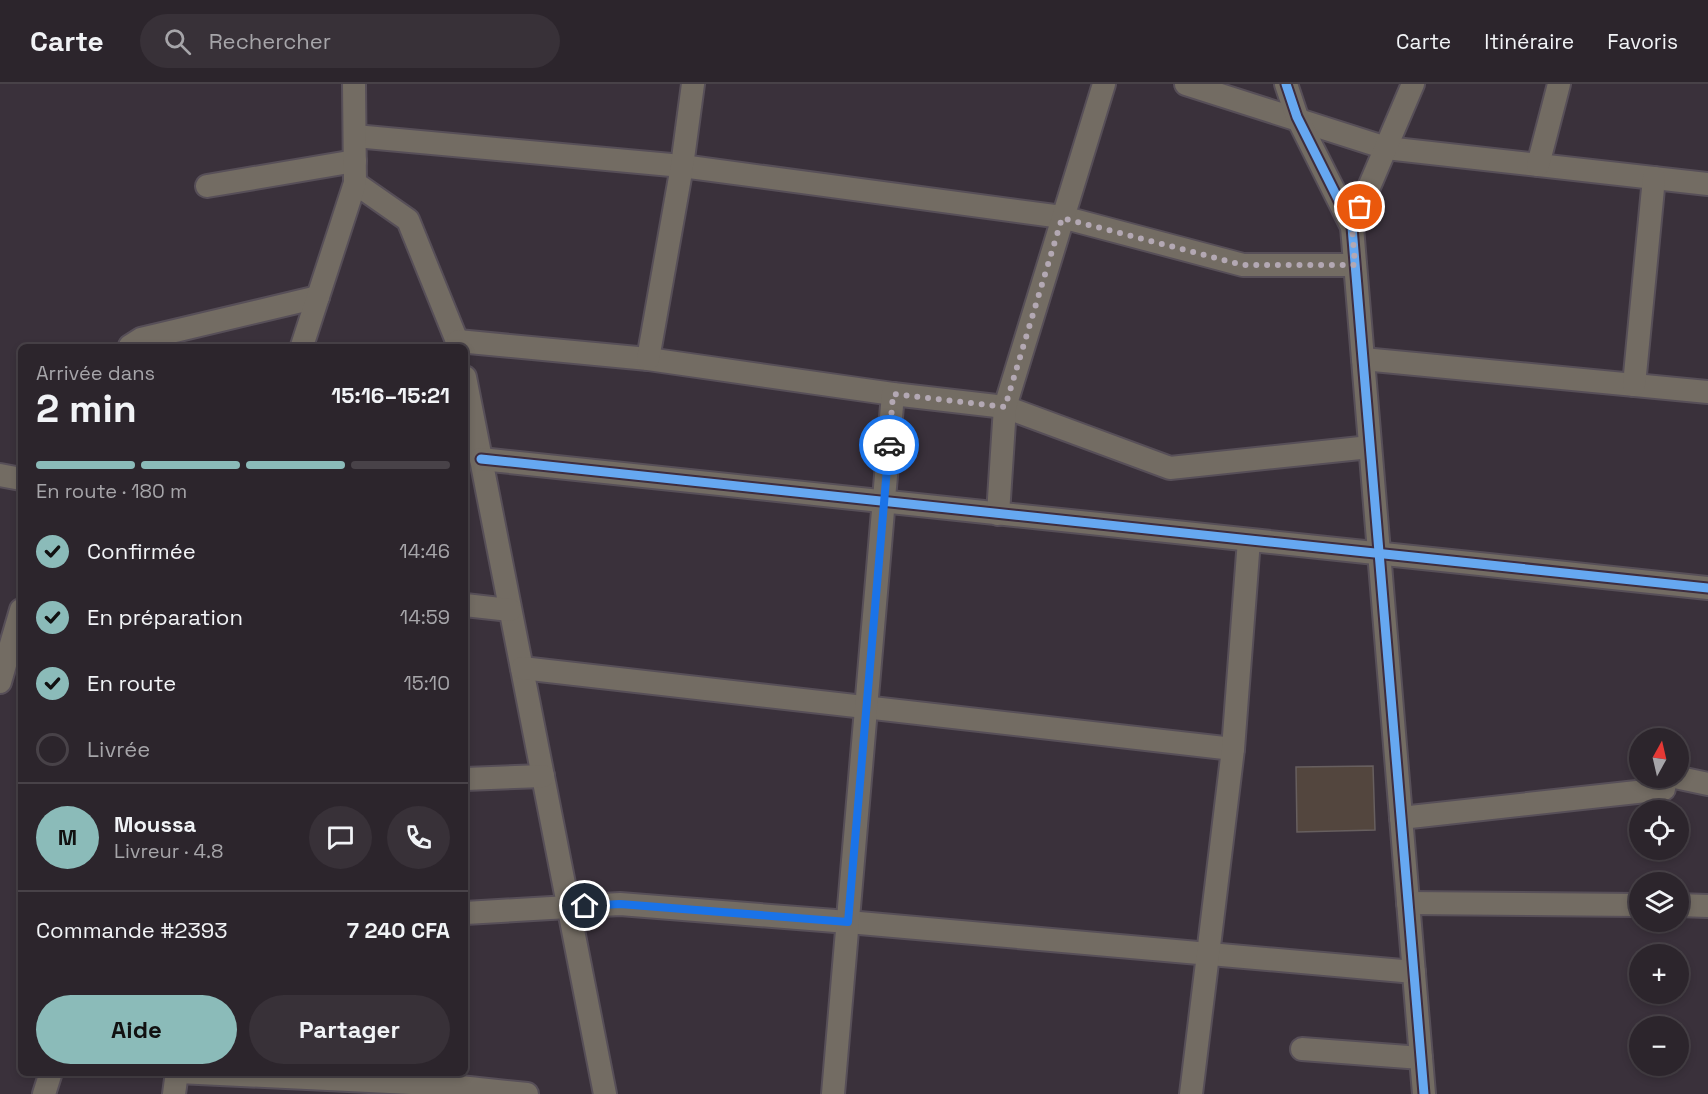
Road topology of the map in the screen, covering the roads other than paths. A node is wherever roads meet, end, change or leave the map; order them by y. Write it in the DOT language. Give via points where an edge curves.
graph roads {
  1 [pos="354,84"];
  2 [pos="693,84"];
  3 [pos="1104,84"];
  4 [pos="1186,84"];
  5 [pos="1286,84"];
  6 [pos="1413,84"];
  7 [pos="1559,84"];
  8 [pos="1297,117"];
  9 [pos="355,136"];
  10 [pos="1386,148"];
  11 [pos="1538,165"];
  12 [pos="682,166"];
  13 [pos="355,172"];
  14 [pos="1654,178"];
  15 [pos="1708,184"];
  16 [pos="207,186"];
  17 [pos="1062,218"];
  18 [pos="1352,227"];
  19 [pos="1355,265"];
  20 [pos="318,297"];
  21 [pos="133,344"];
  22 [pos="303,344"];
  23 [pos="458,344"];
  24 [pos="468,345"];
  25 [pos="648,358"];
  26 [pos="1363,359"];
  27 [pos="1634,385"];
  28 [pos="468,392"];
  29 [pos="1708,392"];
  30 [pos="893,394"];
  31 [pos="1005,407"];
  32 [pos="1370,447"];
  33 [pos="481,459"];
  34 [pos="0,475"];
  35 [pos="18,478"];
  36 [pos="884,502"];
  37 [pos="998,514"];
  38 [pos="1249,540"];
  39 [pos="1378,554"];
  40 [pos="1708,588"];
  41 [pos="468,605"];
  42 [pos="510,610"];
  43 [pos="18,620"];
  44 [pos="522,668"];
  45 [pos="0,682"];
  46 [pos="866,708"];
  47 [pos="1233,749"];
  48 [pos="543,776"];
  49 [pos="468,779"];
  50 [pos="1689,780"];
  51 [pos="1708,784"];
  52 [pos="1664,788"];
  53 [pos="1401,818"];
  54 [pos="1408,903"];
  55 [pos="1629,905"];
  56 [pos="1689,905"];
  57 [pos="568,906"];
  58 [pos="1708,906"];
  59 [pos="468,913"];
  60 [pos="848,922"];
  61 [pos="1208,954"];
  62 [pos="1414,972"];
  63 [pos="1302,1049"];
  64 [pos="1421,1058"];
  65 [pos="50,1076"];
  66 [pos="177,1076"];
  67 [pos="263,1076"];
  68 [pos="44,1094"];
  69 [pos="174,1094"];
  70 [pos="527,1094"];
  71 [pos="605,1094"];
  72 [pos="834,1094"];
  73 [pos="1191,1094"];
  74 [pos="1424,1094"];
  1 -- 9 [label="street"];
  2 -- 12 [label="street"];
  3 -- 17 [label="street"];
  4 -- 8 [label="street"];
  5 -- 8 [label="street"];
  6 -- 10 [label="street"];
  7 -- 11 [label="street"];
  8 -- 10 [label="street"];
  8 -- 18 [label="street"];
  9 -- 12 [label="street"];
  9 -- 13 [label="street"];
  10 -- 11 [label="street"];
  10 -- 18 [label="street"];
  11 -- 14 [label="street"];
  12 -- 17 [label="street"];
  12 -- 25 [label="street"];
  13 -- 16 [label="street"];
  13 -- 20 [label="street"];
  13 -- 23 [label="street" via="408,220"];
  14 -- 15 [label="street"];
  14 -- 27 [label="street"];
  17 -- 19 [label="street" via="1243,265"];
  17 -- 31 [label="street"];
  18 -- 19 [label="street"];
  19 -- 26 [label="street"];
  20 -- 21 [label="street"];
  20 -- 22 [label="street"];
  24 -- 25 [label="street"];
  25 -- 30 [label="street"];
  26 -- 27 [label="street"];
  26 -- 32 [label="street"];
  27 -- 29 [label="street"];
  28 -- 33 [label="street"];
  30 -- 31 [label="street"];
  30 -- 36 [label="street"];
  31 -- 32 [label="street" via="1170,468"];
  31 -- 37 [label="street"];
  32 -- 39 [label="street"];
  33 -- 36 [label="street"];
  33 -- 42 [label="street"];
  34 -- 35 [label="street"];
  36 -- 37 [label="street"];
  36 -- 46 [label="street"];
  37 -- 38 [label="street"];
  38 -- 39 [label="street"];
  38 -- 47 [label="street"];
  39 -- 40 [label="street"];
  39 -- 53 [label="street"];
  41 -- 42 [label="street"];
  42 -- 44 [label="street"];
  43 -- 45 [label="street"];
  44 -- 46 [label="street"];
  44 -- 48 [label="street"];
  46 -- 47 [label="street"];
  46 -- 60 [label="street"];
  47 -- 61 [label="street"];
  48 -- 49 [label="street"];
  48 -- 57 [label="street"];
  50 -- 51 [label="street"];
  52 -- 53 [label="street"];
  53 -- 54 [label="street"];
  54 -- 55 [label="street"];
  54 -- 62 [label="street"];
  56 -- 58 [label="street"];
  57 -- 59 [label="street"];
  57 -- 60 [label="street" via="620,904"];
  57 -- 71 [label="street"];
  60 -- 61 [label="street"];
  60 -- 72 [label="street"];
  61 -- 62 [label="street"];
  61 -- 73 [label="street"];
  62 -- 64 [label="street"];
  63 -- 64 [label="street"];
  64 -- 74 [label="street"];
  65 -- 68 [label="street"];
  66 -- 69 [label="street"];
  67 -- 70 [label="street" via="432,1084"];
}
